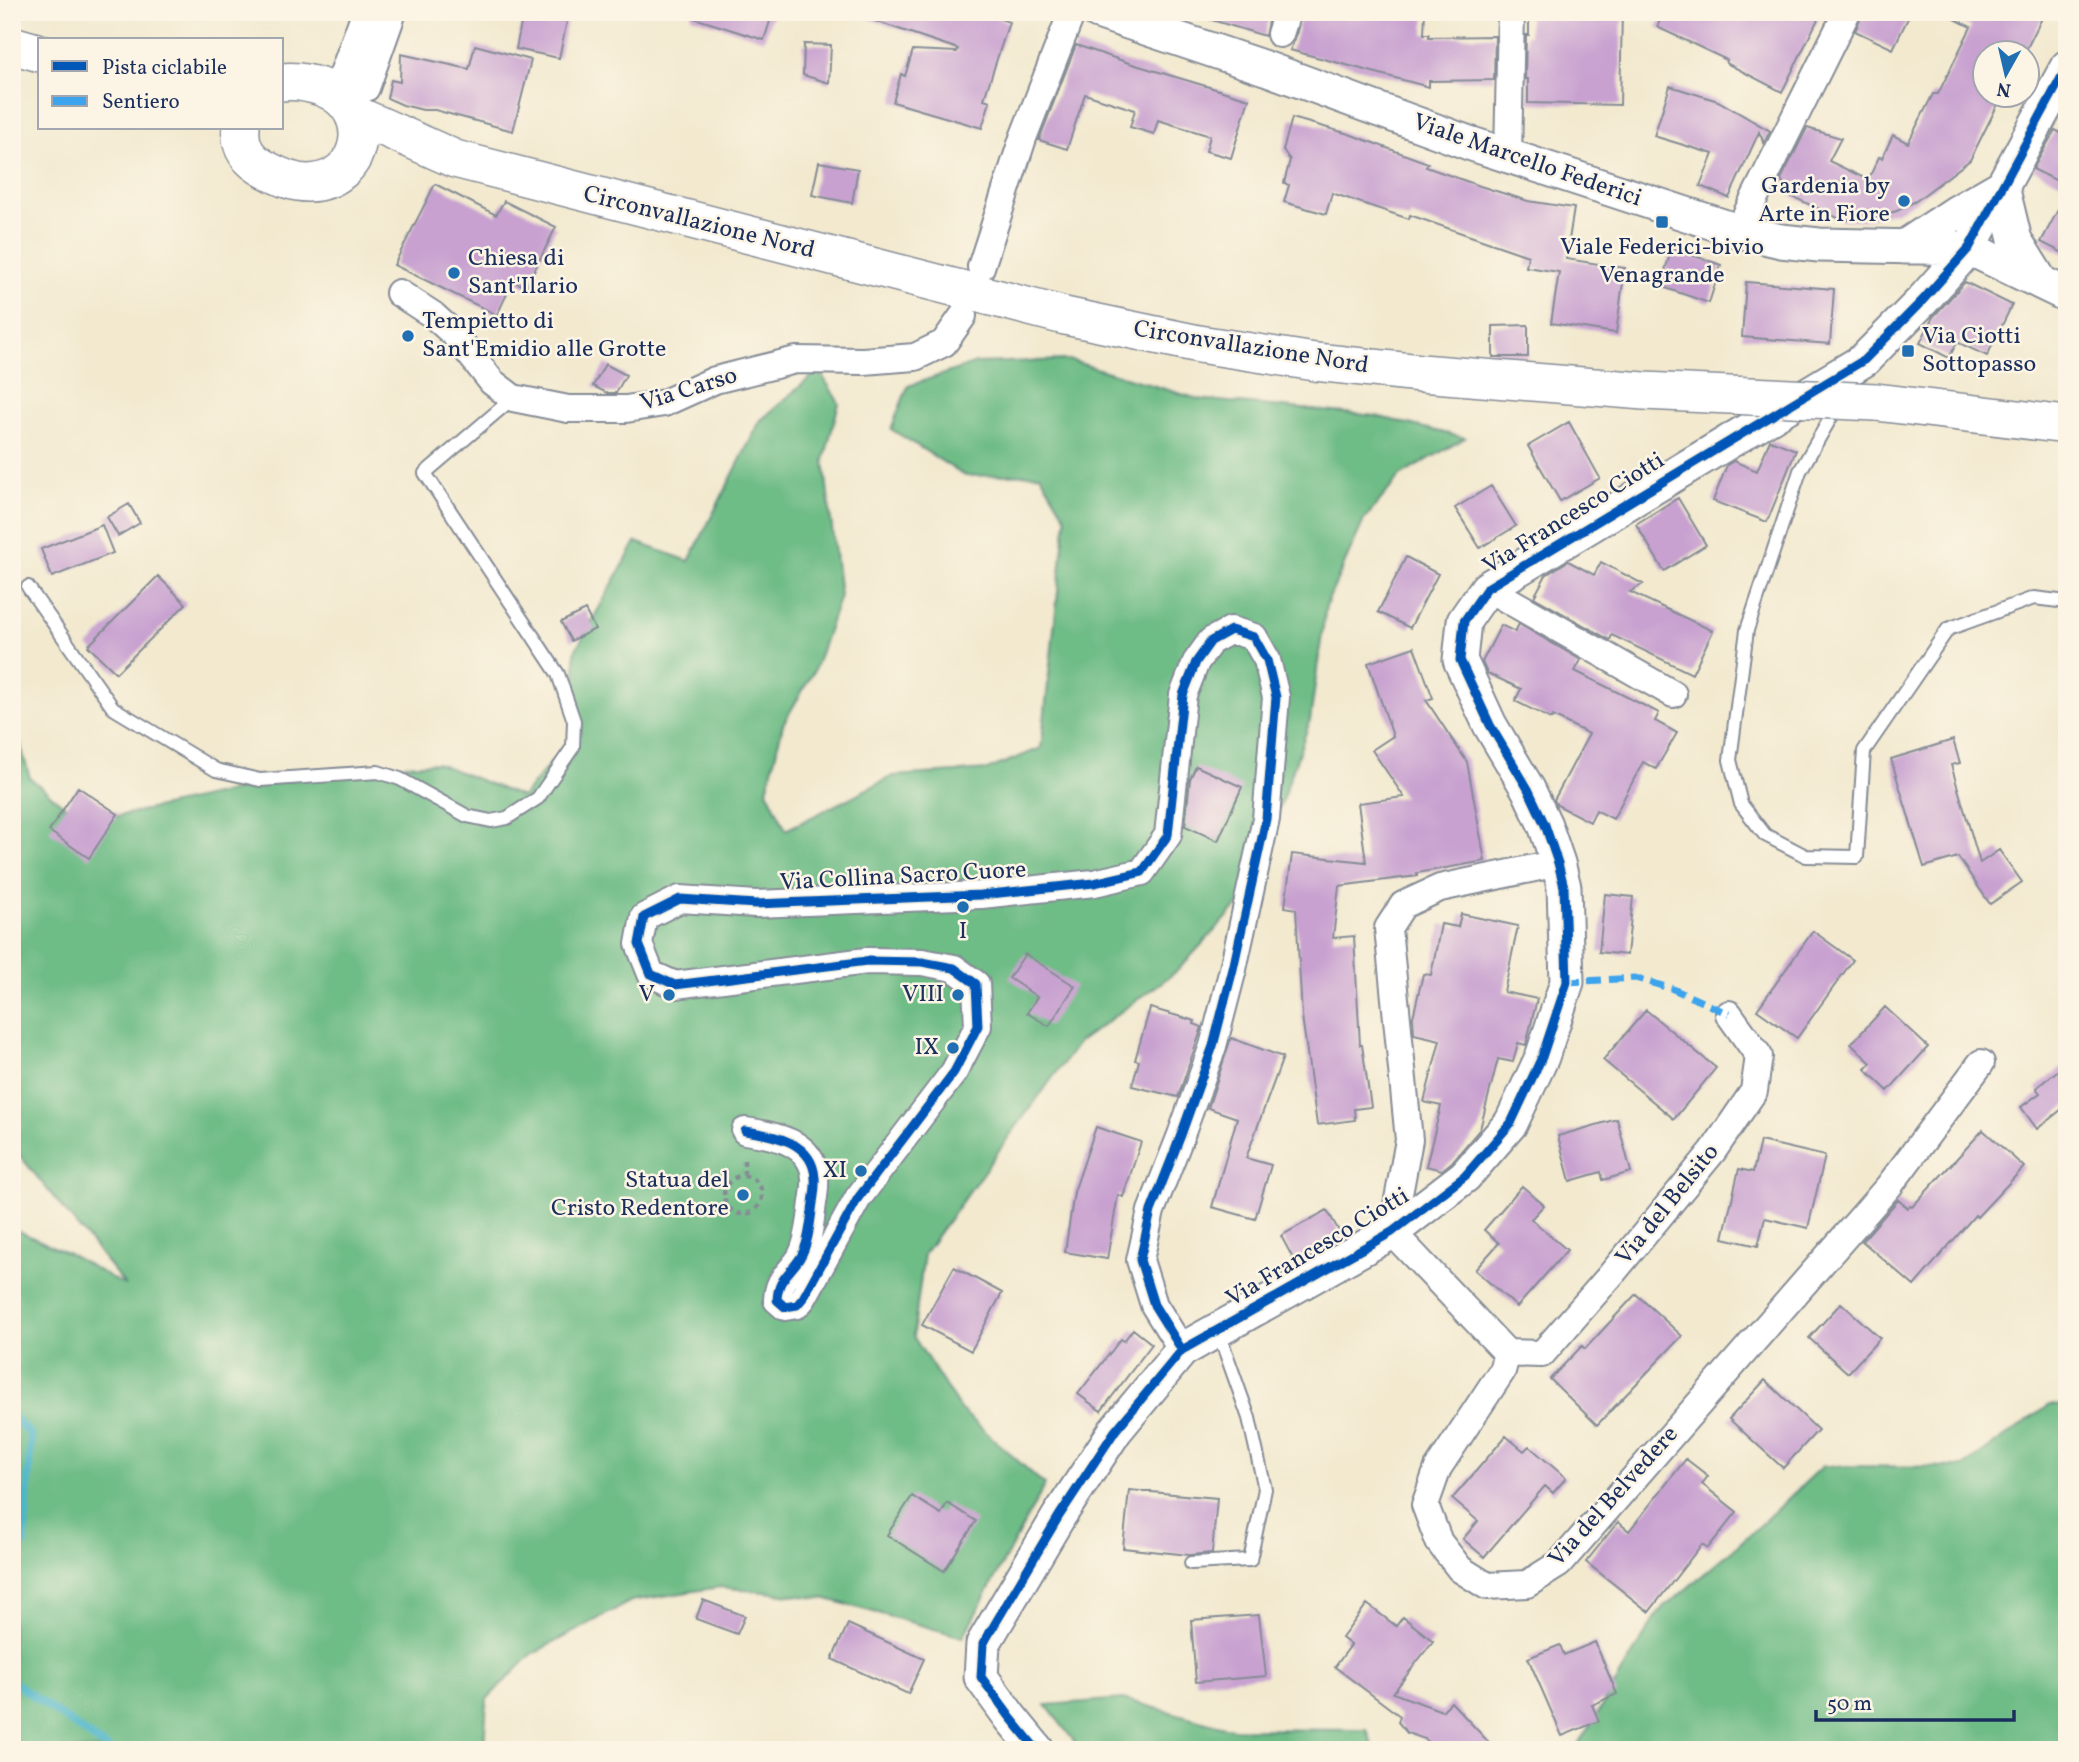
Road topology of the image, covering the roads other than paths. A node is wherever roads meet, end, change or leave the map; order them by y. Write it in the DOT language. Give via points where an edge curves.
graph roads {
  1 [pos="15,12"];
  2 [pos="369,12"];
  3 [pos="393,12"];
  4 [pos="1072,12"];
  5 [pos="1098,12"];
  6 [pos="1511,12"];
  7 [pos="1847,12"];
  8 [pos="12,22"];
  9 [pos="12,46"];
  10 [pos="38,52"];
  11 [pos="2067,67"];
  12 [pos="284,82"];
  13 [pos="345,97"];
  14 [pos="238,130"];
  15 [pos="1508,156"];
  16 [pos="351,159"];
  17 [pos="455,159"];
  18 [pos="2002,186"];
  19 [pos="1738,231"];
  20 [pos="1904,247"];
  21 [pos="1969,247"];
  22 [pos="981,267"];
  23 [pos="2054,288"];
  24 [pos="399,293"];
  25 [pos="963,316"];
  26 [pos="1859,384"];
  27 [pos="513,398"];
  28 [pos="2067,425"];
  29 [pos="28,587"];
  30 [pos="1487,588"];
  31 [pos="2067,602"];
  32 [pos="1673,694"];
  33 [pos="1558,863"];
  34 [pos="1729,1014"];
  35 [pos="1981,1063"];
  36 [pos="745,1131"];
  37 [pos="1392,1232"];
  38 [pos="1218,1331"];
  39 [pos="1182,1350"];
  40 [pos="1507,1353"];
  41 [pos="1191,1563"];
  42 [pos="1037,1750"];
  1 -- 8 [label="lane"];
  2 -- 13 [label="street" via="345,78"];
  3 -- 13 [label="street"];
  4 -- 22 [label="street" via="1023,138"];
  5 -- 15 [label="street, Viale Marcello Federici"];
  6 -- 15 [label="street"];
  7 -- 19 [label="street"];
  9 -- 10 [label="main road"];
  11 -- 18 [label="street, Via Francesco Ciotti"];
  12 -- 13 [label="main road, Circonvallazione Nord" via="301,81"];
  13 -- 16 [label="main road" via="358,124 359,141"];
  13 -- 17 [label="main road, Circonvallazione Nord"];
  14 -- 16 [label="main road" via="247,156 262,168 295,181 308,183 334,176"];
  15 -- 19 [label="street, Viale Marcello Federici"];
  16 -- 17 [label="main road, Circonvallazione Nord"];
  17 -- 26 [label="main road, Circonvallazione Nord, bridge" via="1065,316 1199,344 1315,362 1644,391"];
  18 -- 20 [label="street"];
  18 -- 21 [label="street, Via Francesco Ciotti"];
  18 -- 23 [label="street" via="2015,240"];
  19 -- 20 [label="street, Viale Marcello Federici" via="1819,245"];
  20 -- 21 [label="street, Viale Marcello Federici"];
  21 -- 23 [label="street"];
  21 -- 26 [label="street, Via Francesco Ciotti"];
  24 -- 27 [label="street, Via Carso" via="455,335 492,382"];
  25 -- 27 [label="street, Via Carso" via="944,343 915,357 796,360 715,380 664,403 626,409 568,409"];
  26 -- 28 [label="main road, Circonvallazione Nord"];
  26 -- 30 [label="street, Via Francesco Ciotti"];
  26 -- 31 [label="lane" via="1800,471 1747,629 1730,760 1741,804 1765,835 1806,856 1857,857 1864,751 1948,629 2034,598"];
  27 -- 29 [label="lane" via="425,473 558,674 574,721 573,747 538,798 507,818 491,821 467,816 378,772 260,780 216,770 113,708"];
  30 -- 32 [label="street"];
  30 -- 33 [label="street, Via Francesco Ciotti" via="1464,621 1460,660 1490,725 1528,789"];
  33 -- 37 [label="street, Via Francesco Ciotti" via="1566,908 1567,982 1542,1057 1511,1123 1465,1176"];
  33 -- 37 [label="street" via="1440,888 1403,905 1388,928 1409,1140"];
  34 -- 40 [label="street, Via del Belsito" via="1759,1056 1754,1091 1713,1151 1542,1354"];
  35 -- 40 [label="street, Via del Belvedere" via="1889,1186 1559,1564 1527,1584 1487,1586 1460,1569 1439,1542 1425,1505 1438,1468 1502,1371"];
  36 -- 39 [label="street, Via Collina Sacro Cuore" via="797,1145 815,1176 807,1239 800,1258 778,1287 778,1300 785,1307 796,1305 858,1198 954,1072 978,1026 976,984 954,968 867,961 676,985 650,974 639,944 644,917 680,899 756,904 981,895 1094,883 1142,872 1168,835 1183,695 1196,662 1211,642 1231,630 1254,637 1267,660 1276,697 1266,819 1213,1046 1151,1211 1140,1260 1154,1305"];
  37 -- 38 [label="street, Via Francesco Ciotti"];
  37 -- 40 [label="street"];
  38 -- 39 [label="street, Via Francesco Ciotti"];
  38 -- 41 [label="lane" via="1249,1418 1265,1489 1250,1560"];
  39 -- 42 [label="street, Via Francesco Ciotti" via="1115,1431 983,1644 981,1677"];
}
